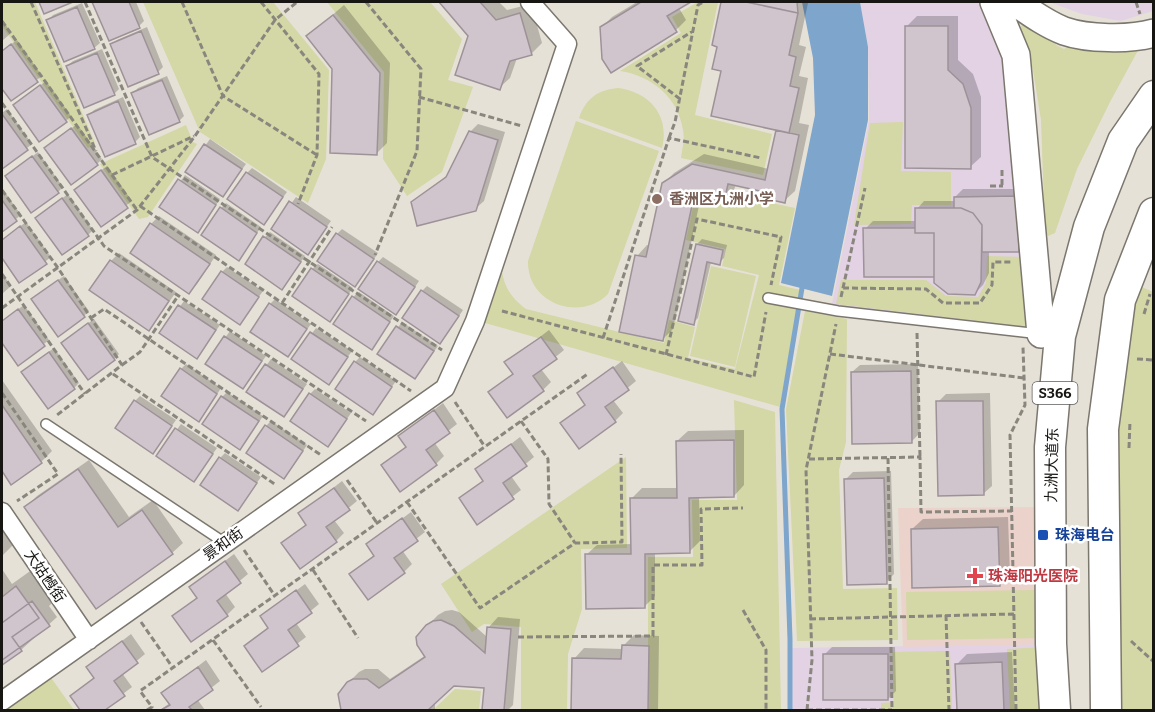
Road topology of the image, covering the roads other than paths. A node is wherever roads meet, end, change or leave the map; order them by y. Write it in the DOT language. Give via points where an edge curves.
graph roads {
  1 [pos="530,2"];
  2 [pos="994,2"];
  3 [pos="1016,2"];
  4 [pos="1154,33"];
  5 [pos="1154,96"];
  6 [pos="1154,213"];
  7 [pos="768,298"];
  8 [pos="1041,334"];
  9 [pos="46,424"];
  10 [pos="6,508"];
  11 [pos="230,540"];
  12 [pos="88,640"];
  13 [pos="2,701"];
  14 [pos="1055,711"];
  15 [pos="1106,711"];
  1 -- 11 [label="street, 景和街" via="567,44 475,321 445,388"];
  2 -- 8 [label="street" via="1016,54"];
  3 -- 4 [label="street" via="1037,18 1065,31 1095,36"];
  5 -- 8 [label="main road, 九洲大道东 / S366" via="1123,141"];
  6 -- 15 [label="main road" via="1120,300 1103,429"];
  7 -- 8 [label="lane" via="838,311"];
  8 -- 14 [label="main road, 九洲大道东 / S366" via="1050,447"];
  9 -- 11 [label="lane"];
  10 -- 12 [label="street, 大姑乸街"];
  11 -- 12 [label="street, 景和街"];
  12 -- 13 [label="street, 景和街"];
}
